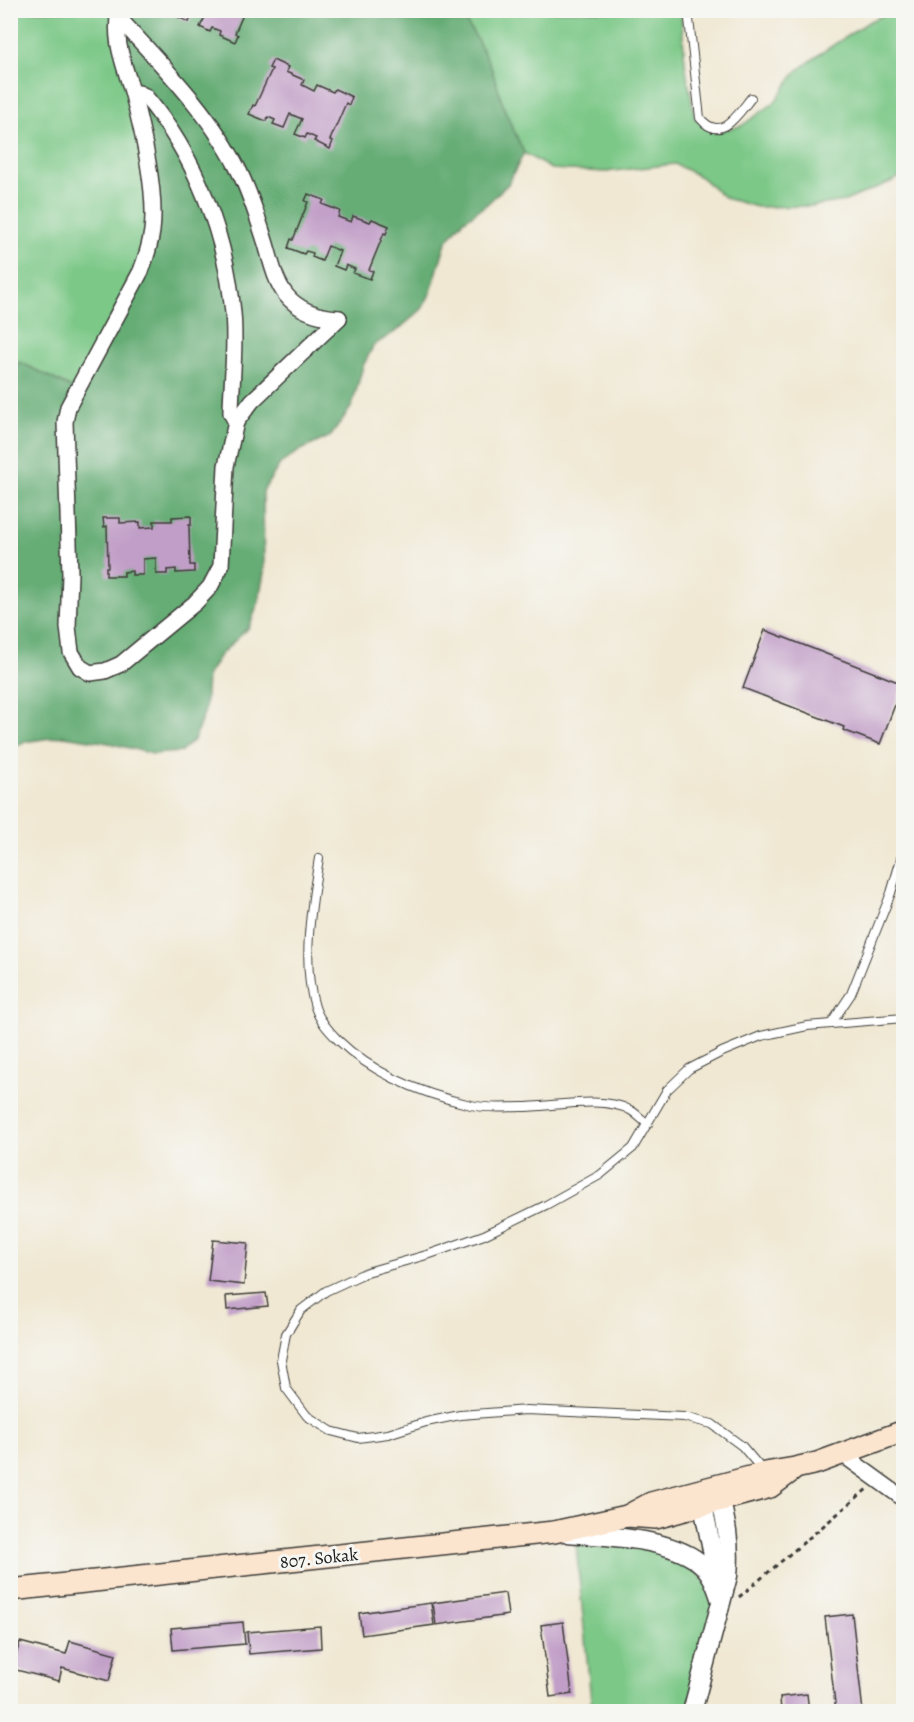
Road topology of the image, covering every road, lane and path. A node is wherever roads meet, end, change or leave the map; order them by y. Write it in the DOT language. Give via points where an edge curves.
graph roads {
  1 [pos="688,10"];
  2 [pos="118,14"];
  3 [pos="132,94"];
  4 [pos="751,98"];
  5 [pos="236,422"];
  6 [pos="903,845"];
  7 [pos="319,858"];
  8 [pos="903,1018"];
  9 [pos="831,1024"];
  10 [pos="648,1124"];
  11 [pos="903,1431"];
  12 [pos="842,1454"];
  13 [pos="795,1468"];
  14 [pos="765,1473"];
  15 [pos="877,1480"];
  16 [pos="710,1495"];
  17 [pos="903,1499"];
  18 [pos="554,1532"];
  19 [pos="10,1590"];
  20 [pos="719,1608"];
  21 [pos="692,1712"];
  1 -- 4 [label="lane" via="700,118 712,127 724,127"];
  2 -- 3 [label="street" via="119,51"];
  2 -- 5 [label="street" via="225,146 252,197 282,290 303,309 339,318 252,401"];
  3 -- 5 [label="street" via="145,96 177,138 196,175 220,240 233,314 231,409"];
  3 -- 5 [label="street" via="151,194 148,249 119,315 72,396 65,422 68,627 71,652 80,667 90,673 121,664 210,587 221,566 226,466"];
  6 -- 9 [label="lane" via="891,893 851,994"];
  7 -- 10 [label="lane" via="310,910 310,986 324,1026 350,1051 375,1069 422,1091 474,1106 611,1104 629,1109"];
  8 -- 9 [label="lane"];
  9 -- 10 [label="lane" via="761,1036 689,1069 667,1090"];
  10 -- 14 [label="lane" via="633,1148 600,1175 546,1205 484,1235 367,1272 326,1291 301,1310 286,1334 281,1360 286,1388 307,1416 331,1431 358,1438 460,1415 526,1410 684,1417 712,1424 742,1446"];
  11 -- 12 [label="main road, 807. Sokak"];
  12 -- 13 [label="main road, 807. Sokak"];
  12 -- 15 [label="street"];
  13 -- 14 [label="main road, 807. Sokak"];
  13 -- 16 [label="main road, 807. Sokak" via="770,1487"];
  14 -- 16 [label="main road, 807. Sokak"];
  15 -- 17 [label="street"];
  15 -- 20 [label="path"];
  16 -- 18 [label="main road, 807. Sokak" via="656,1518 627,1516"];
  16 -- 20 [label="street"];
  18 -- 19 [label="main road, 807. Sokak"];
  18 -- 20 [label="street" via="638,1540 682,1553 700,1563 715,1581"];
  20 -- 21 [label="street"];
}
